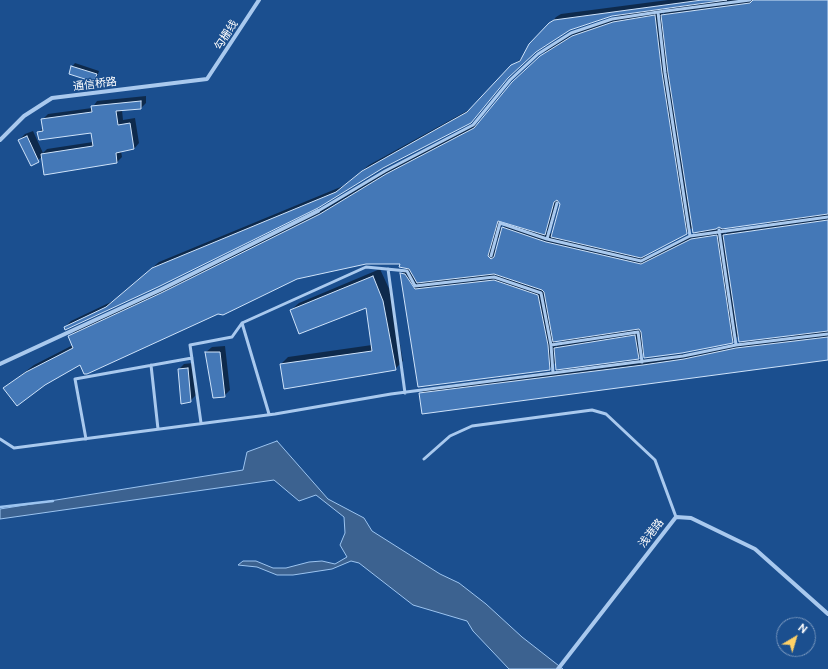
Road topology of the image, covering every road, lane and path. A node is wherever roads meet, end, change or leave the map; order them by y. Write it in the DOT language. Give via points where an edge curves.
graph roads {
  1 [pos="259,0"];
  2 [pos="750,0"];
  3 [pos="658,12"];
  4 [pos="207,79"];
  5 [pos="0,140"];
  6 [pos="557,203"];
  7 [pos="318,211"];
  8 [pos="828,217"];
  9 [pos="719,230"];
  10 [pos="690,236"];
  11 [pos="547,239"];
  12 [pos="491,256"];
  13 [pos="388,269"];
  14 [pos="242,323"];
  15 [pos="828,334"];
  16 [pos="736,345"];
  17 [pos="551,346"];
  18 [pos="192,358"];
  19 [pos="642,362"];
  20 [pos="0,364"];
  21 [pos="151,365"];
  22 [pos="553,373"];
  23 [pos="405,393"];
  24 [pos="269,414"];
  25 [pos="201,423"];
  26 [pos="158,429"];
  27 [pos="0,439"];
  28 [pos="86,439"];
  29 [pos="424,460"];
  30 [pos="676,517"];
  31 [pos="828,614"];
  32 [pos="558,669"];
  1 -- 4 [label="street, 勾栅线"];
  2 -- 3 [label="lane"];
  3 -- 7 [label="lane" via="612,19 571,33 538,54 510,80 473,126 385,170"];
  3 -- 10 [label="lane"];
  4 -- 5 [label="street, 通信桥路" via="52,98 24,116"];
  6 -- 11 [label="lane"];
  7 -- 20 [label="street" via="160,290"];
  8 -- 9 [label="lane"];
  9 -- 10 [label="lane"];
  9 -- 16 [label="lane"];
  10 -- 11 [label="lane" via="641,261"];
  11 -- 12 [label="lane" via="500,223"];
  13 -- 14 [label="lane" via="366,267"];
  13 -- 17 [label="lane" via="407,271 415,286 494,277 541,293"];
  13 -- 23 [label="lane"];
  14 -- 18 [label="lane" via="232,337 190,345"];
  14 -- 24 [label="lane"];
  15 -- 16 [label="lane"];
  16 -- 19 [label="lane"];
  17 -- 19 [label="lane" via="638,332"];
  17 -- 22 [label="lane"];
  18 -- 21 [label="lane"];
  18 -- 25 [label="lane"];
  19 -- 22 [label="lane"];
  21 -- 26 [label="lane"];
  21 -- 28 [label="lane" via="75,379"];
  22 -- 23 [label="lane"];
  23 -- 24 [label="lane"];
  24 -- 25 [label="lane"];
  25 -- 26 [label="lane"];
  26 -- 28 [label="lane"];
  27 -- 28 [label="lane" via="14,448"];
  29 -- 30 [label="lane" via="450,436 472,426 592,410 606,414 655,460"];
  30 -- 31 [label="street, 浅港路" via="691,518 755,549"];
  30 -- 32 [label="street, 浅港路"];
}
